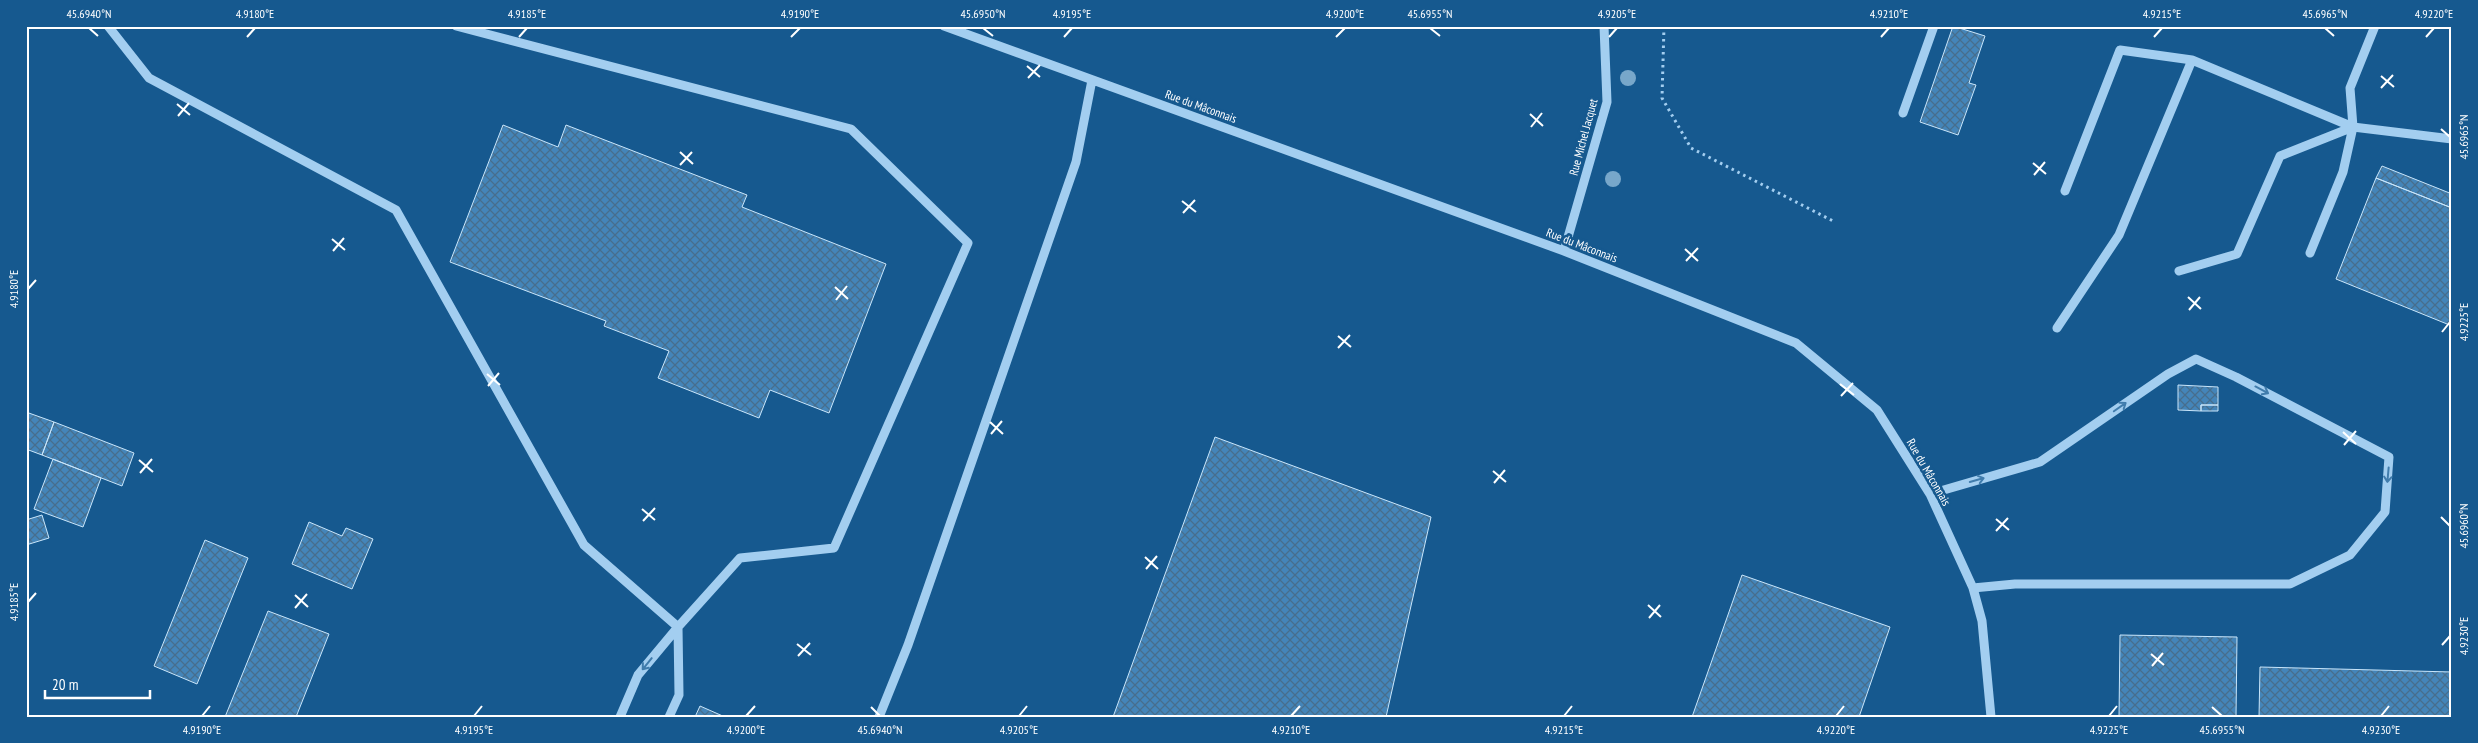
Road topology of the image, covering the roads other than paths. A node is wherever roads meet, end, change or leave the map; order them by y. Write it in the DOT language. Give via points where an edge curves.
graph roads {
  1 [pos="108,26"];
  2 [pos="456,26"];
  3 [pos="944,26"];
  4 [pos="1604,26"];
  5 [pos="1934,26"];
  6 [pos="2375,26"];
  7 [pos="2192,60"];
  8 [pos="1092,80"];
  9 [pos="1903,113"];
  10 [pos="2352,127"];
  11 [pos="2452,139"];
  12 [pos="2065,191"];
  13 [pos="1564,251"];
  14 [pos="2310,253"];
  15 [pos="2179,270"];
  16 [pos="2057,328"];
  17 [pos="1930,494"];
  18 [pos="1973,588"];
  19 [pos="678,627"];
  20 [pos="620,717"];
  21 [pos="669,717"];
  22 [pos="879,717"];
  23 [pos="1991,717"];
  1 -- 19 [label="street" via="149,78 396,210 584,545"];
  2 -- 19 [label="street" via="851,129 968,244 834,548 740,558"];
  3 -- 8 [label="street, Rue du Mâconnais"];
  4 -- 13 [label="street, Rue Michel Jacquet" via="1607,102"];
  5 -- 9 [label="street"];
  6 -- 10 [label="street" via="2350,88"];
  7 -- 10 [label="street"];
  7 -- 12 [label="street" via="2120,50"];
  7 -- 16 [label="street" via="2119,236"];
  8 -- 13 [label="street, Rue du Mâconnais"];
  8 -- 22 [label="street" via="1076,162 908,645"];
  10 -- 11 [label="street"];
  10 -- 14 [label="street" via="2343,172"];
  10 -- 15 [label="street" via="2280,156 2237,254"];
  13 -- 17 [label="street, Rue du Mâconnais" via="1796,343 1877,410"];
  17 -- 18 [label="street, Rue du Mâconnais"];
  17 -- 18 [label="street, one-way" via="2040,462 2168,374 2196,359 2390,457 2385,512 2350,555 2290,584 2015,584"];
  18 -- 23 [label="street, Rue du Mâconnais" via="1982,621"];
  19 -- 20 [label="street, one-way" via="638,675"];
  19 -- 21 [label="street" via="679,695"];
}
